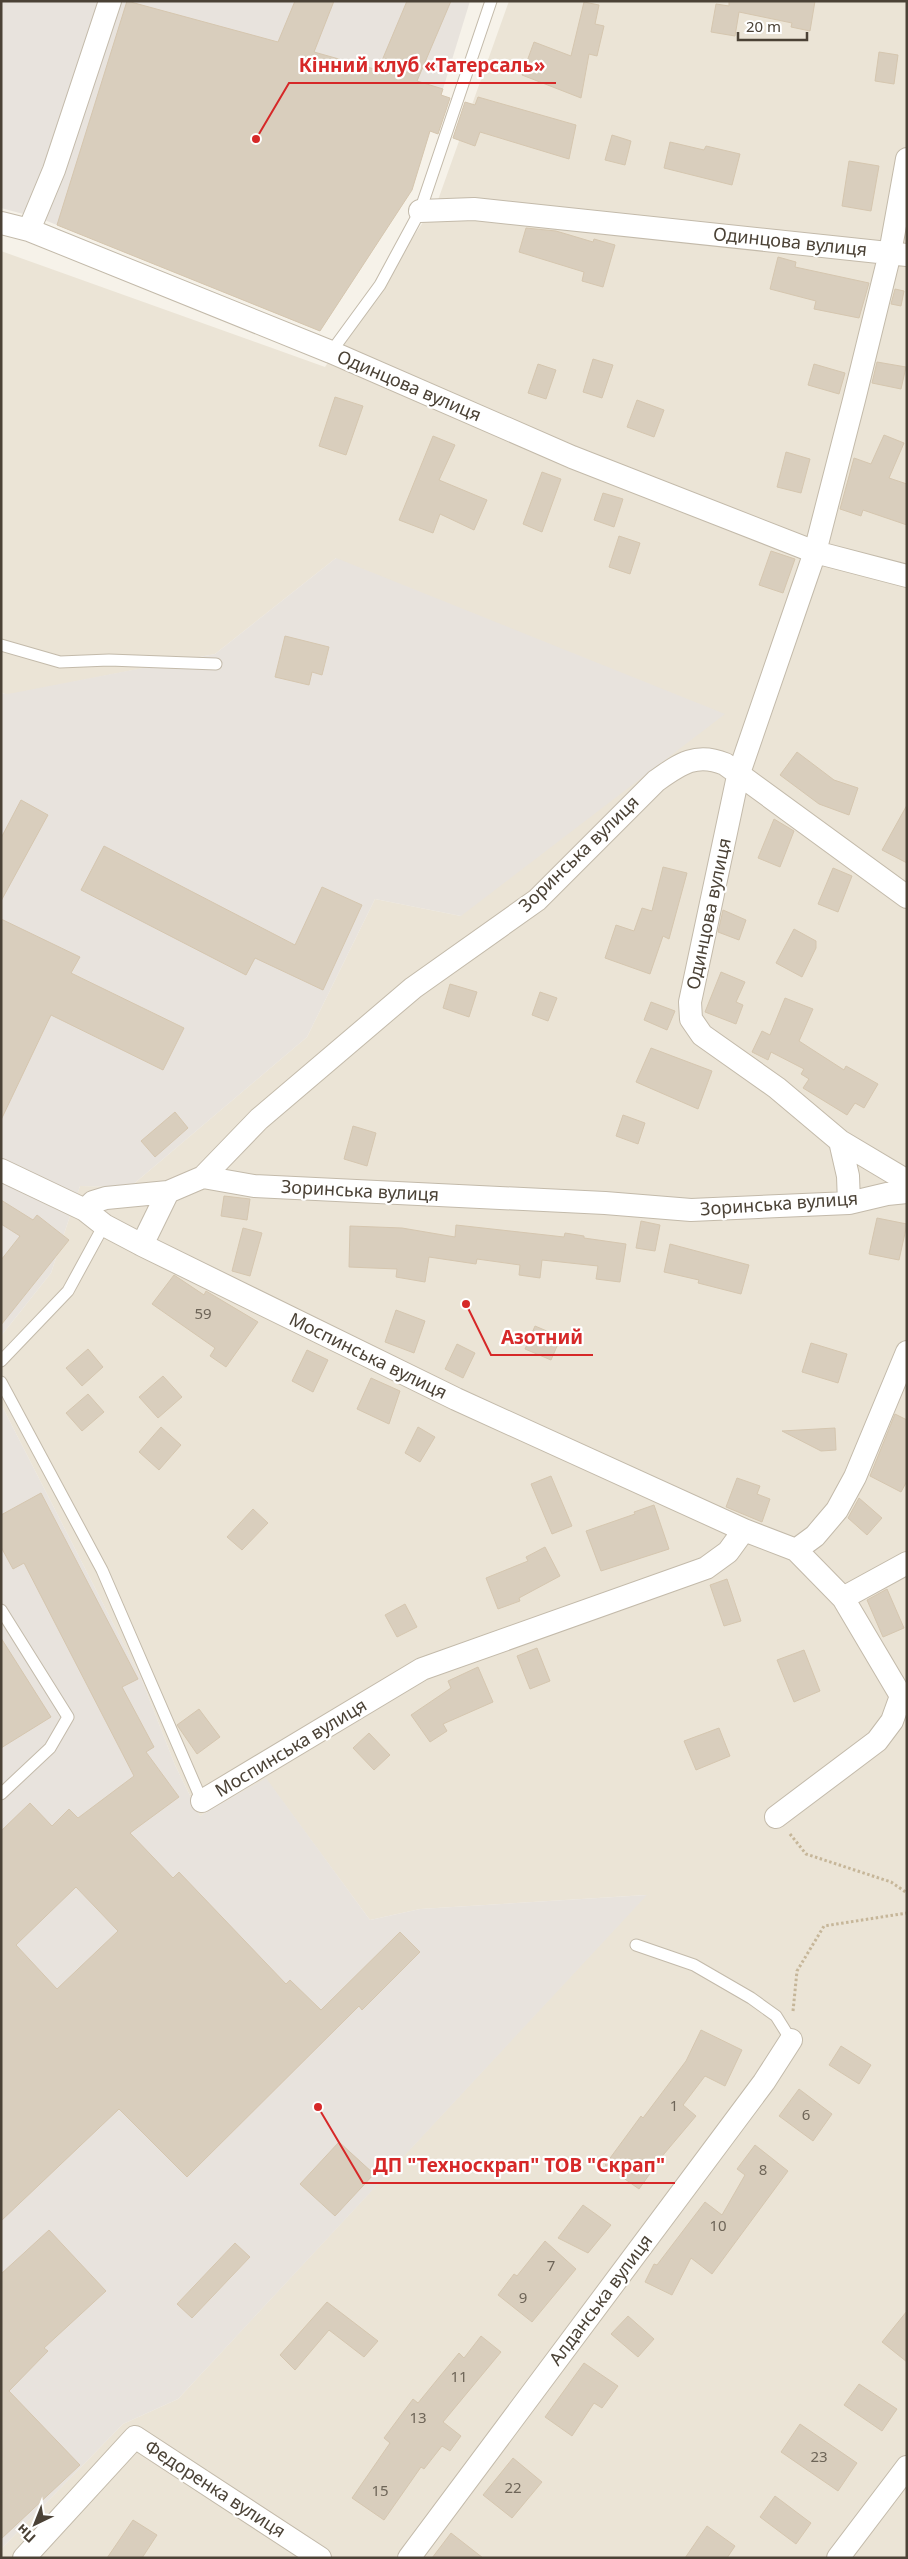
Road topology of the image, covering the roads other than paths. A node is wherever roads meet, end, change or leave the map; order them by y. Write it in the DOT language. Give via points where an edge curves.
graph roads {
  1 [pos="110,1"];
  2 [pos="491,1"];
  3 [pos="907,159"];
  4 [pos="420,211"];
  5 [pos="1,223"];
  6 [pos="29,230"];
  7 [pos="899,254"];
  8 [pos="331,352"];
  9 [pos="815,552"];
  10 [pos="907,576"];
  11 [pos="1,645"];
  12 [pos="216,664"];
  13 [pos="738,776"];
  14 [pos="907,897"];
  15 [pos="840,1141"];
  16 [pos="1,1170"];
  17 [pos="203,1178"];
  18 [pos="907,1181"];
  19 [pos="168,1192"];
  20 [pos="907,1192"];
  21 [pos="849,1203"];
  22 [pos="84,1210"];
  23 [pos="104,1225"];
  24 [pos="142,1245"];
  25 [pos="907,1352"];
  26 [pos="1,1362"];
  27 [pos="1,1382"];
  28 [pos="744,1530"];
  29 [pos="796,1550"];
  30 [pos="907,1563"];
  31 [pos="843,1598"];
  32 [pos="1,1610"];
  33 [pos="904,1694"];
  34 [pos="1,1794"];
  35 [pos="202,1801"];
  36 [pos="776,1817"];
  37 [pos="636,1945"];
  38 [pos="791,2040"];
  39 [pos="907,2467"];
  40 [pos="24,2558"];
  41 [pos="320,2558"];
  42 [pos="409,2558"];
  43 [pos="838,2558"];
  1 -- 6 [label="street" via="54,170"];
  2 -- 4 [label="lane"];
  3 -- 7 [label="street, Одинцова вулиця"];
  4 -- 7 [label="street, Одинцова вулиця" via="474,209"];
  4 -- 8 [label="lane" via="380,285"];
  5 -- 6 [label="street, Одинцова вулиця"];
  6 -- 8 [label="street, Одинцова вулиця"];
  7 -- 9 [label="street, Одинцова вулиця"];
  8 -- 9 [label="street, Одинцова вулиця" via="572,457"];
  9 -- 10 [label="street, Одинцова вулиця"];
  9 -- 13 [label="street, Одинцова вулиця"];
  11 -- 12 [label="lane" via="60,662 109,660"];
  13 -- 14 [label="street, Зоринська вулиця"];
  13 -- 15 [label="street, Одинцова вулиця" via="690,1002 690,1019 702,1035 777,1088"];
  13 -- 17 [label="street, Зоринська вулиця" via="725,764 710,758 696,759 674,768 656,781 537,900 413,988 259,1119"];
  15 -- 18 [label="street, Одинцова вулиця"];
  15 -- 21 [label="street" via="848,1176"];
  16 -- 22 [label="street, Моспинська вулиця"];
  17 -- 19 [label="street, Зоринська вулиця"];
  17 -- 21 [label="street, Зоринська вулиця" via="254,1186 691,1210"];
  19 -- 22 [label="street, Зоринська вулиця" via="106,1198 93,1202"];
  19 -- 24 [label="street"];
  20 -- 21 [label="street, Зоринська вулиця"];
  22 -- 23 [label="street, Моспинська вулиця"];
  23 -- 24 [label="street, Моспинська вулиця"];
  23 -- 26 [label="lane" via="68,1291"];
  24 -- 28 [label="street, Моспинська вулиця" via="456,1399"];
  25 -- 29 [label="street" via="855,1477 837,1510 815,1536"];
  27 -- 35 [label="lane, Моспинська вулиця" via="102,1570"];
  28 -- 29 [label="street, Моспинська вулиця"];
  28 -- 35 [label="street, Моспинська вулиця" via="728,1552 706,1568 422,1669"];
  29 -- 31 [label="street, Моспинська вулиця"];
  30 -- 31 [label="street"];
  31 -- 33 [label="street, Моспинська вулиця"];
  32 -- 34 [label="lane" via="68,1717 50,1748"];
  33 -- 36 [label="street" via="892,1721 877,1741"];
  37 -- 38 [label="lane" via="694,1965 751,1998 776,2016"];
  38 -- 42 [label="street, Алданська вулиця" via="764,2082"];
  39 -- 43 [label="street"];
  40 -- 41 [label="street, Федоренка вулиця" via="136,2437"];
}
